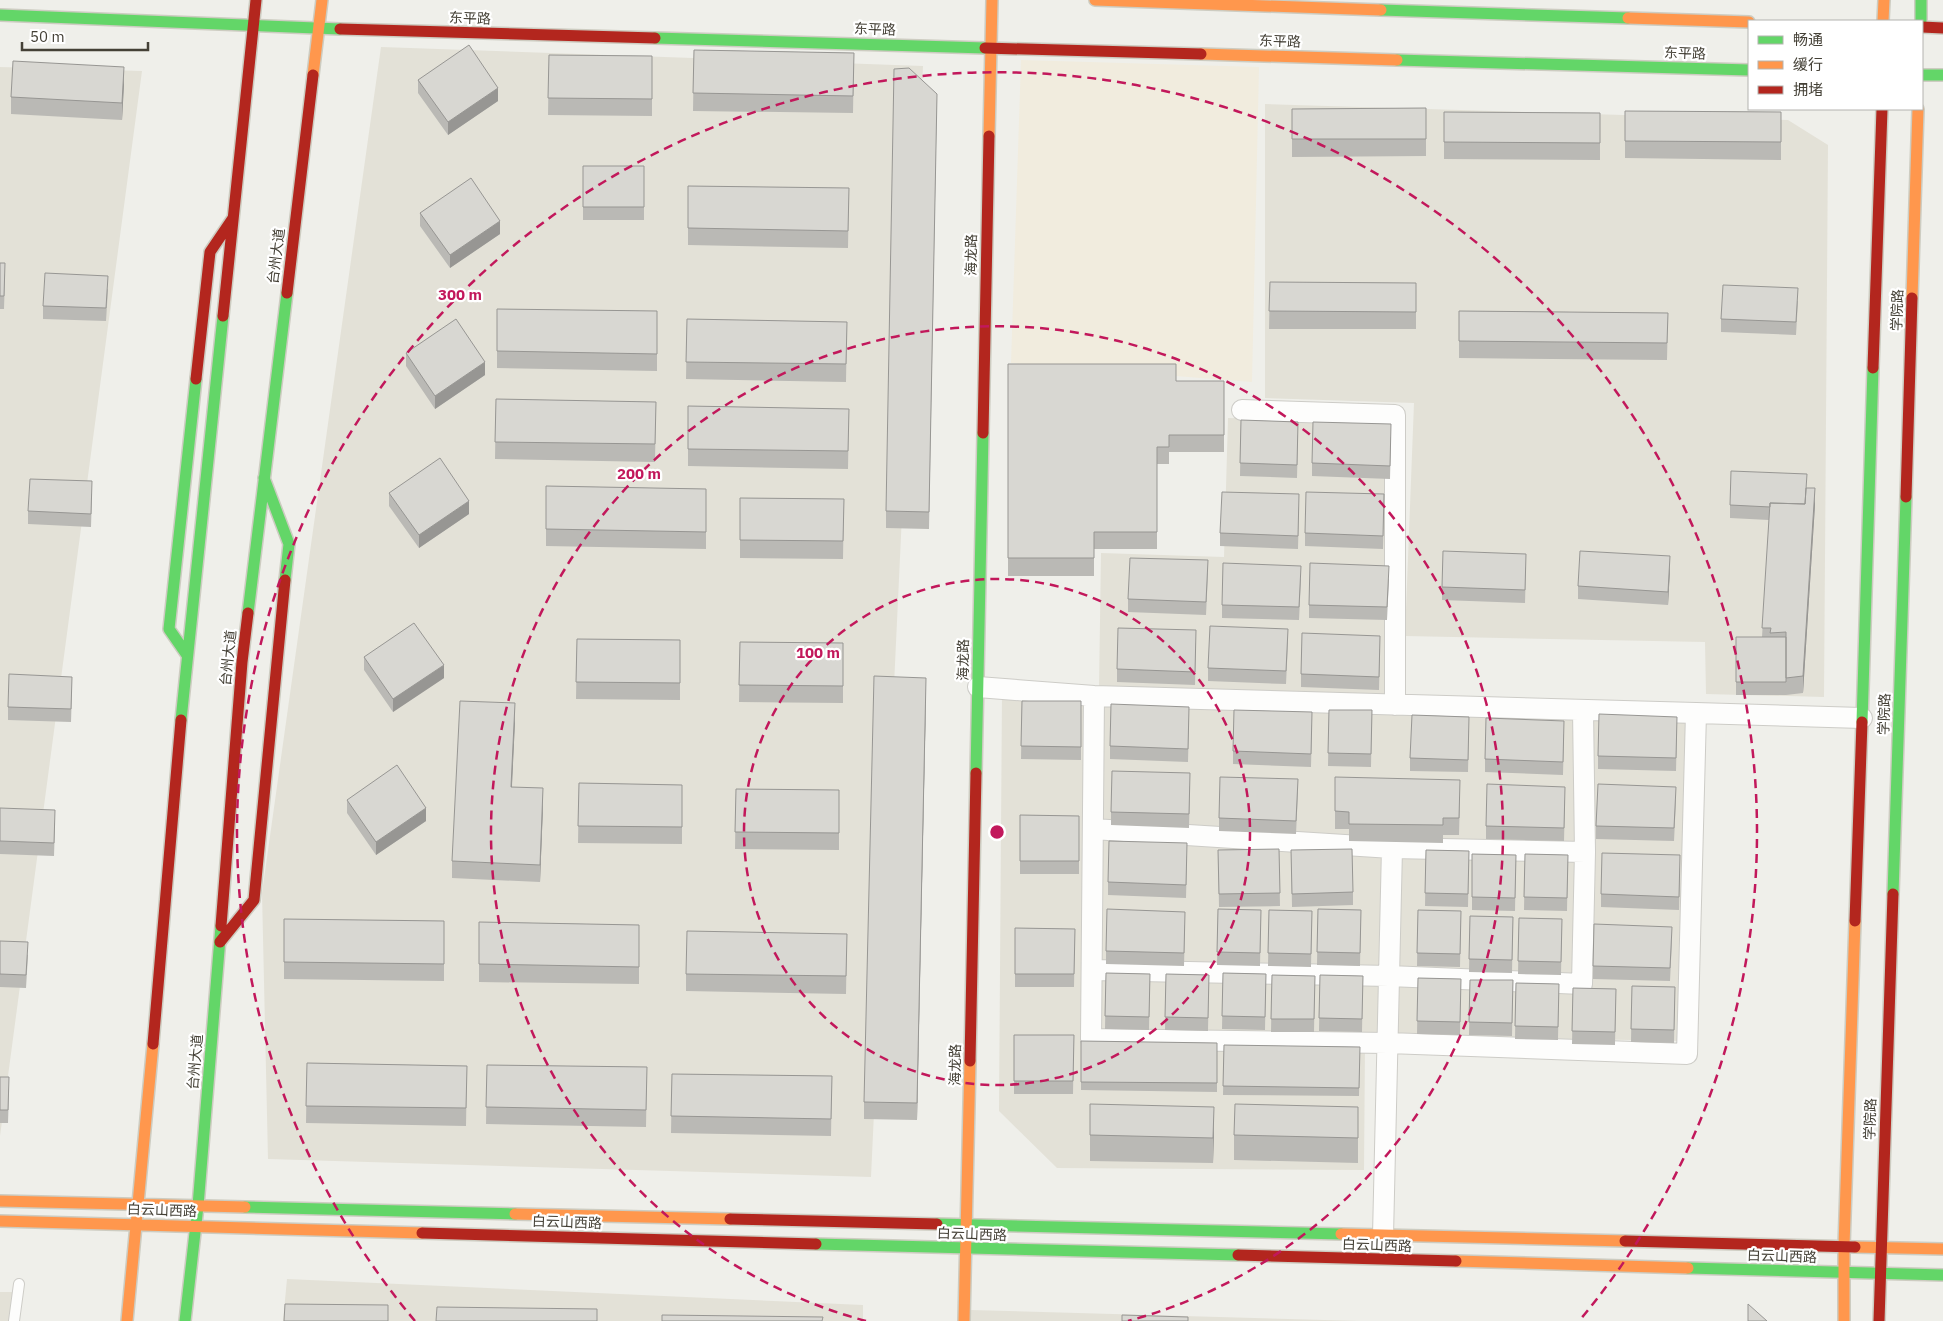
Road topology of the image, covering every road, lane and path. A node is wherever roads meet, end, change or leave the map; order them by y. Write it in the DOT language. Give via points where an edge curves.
graph roads {
  1 [pos="256,0"];
  2 [pos="322,0"];
  3 [pos="992,0"];
  4 [pos="1094,0"];
  5 [pos="1884,0"];
  6 [pos="1921,0"];
  7 [pos="0,15"];
  8 [pos="1883,20"];
  9 [pos="1921,20"];
  10 [pos="1748,22"];
  11 [pos="253,24"];
  12 [pos="318,28"];
  13 [pos="1923,28"];
  14 [pos="1943,28"];
  15 [pos="991,48"];
  16 [pos="1748,70"];
  17 [pos="1923,75"];
  18 [pos="1943,76"];
  19 [pos="1882,110"];
  20 [pos="1918,110"];
  21 [pos="232,218"];
  22 [pos="1242,410"];
  23 [pos="264,478"];
  24 [pos="187,655"];
  25 [pos="978,687"];
  26 [pos="1094,696"];
  27 [pos="1394,705"];
  28 [pos="1583,710"];
  29 [pos="1696,713"];
  30 [pos="1862,718"];
  31 [pos="1093,829"];
  32 [pos="1392,848"];
  33 [pos="1585,852"];
  34 [pos="220,942"];
  35 [pos="1092,970"];
  36 [pos="1389,976"];
  37 [pos="1388,1043"];
  38 [pos="0,1201"];
  39 [pos="139,1204"];
  40 [pos="198,1206"];
  41 [pos="0,1221"];
  42 [pos="136,1224"];
  43 [pos="967,1225"];
  44 [pos="196,1226"];
  45 [pos="1383,1236"];
  46 [pos="1844,1246"];
  47 [pos="1881,1247"];
  48 [pos="966,1248"];
  49 [pos="1943,1248"];
  50 [pos="1845,1272"];
  51 [pos="1880,1273"];
  52 [pos="1943,1275"];
  53 [pos="19,1284"];
  54 [pos="14,1321"];
  55 [pos="127,1321"];
  56 [pos="185,1321"];
  57 [pos="964,1321"];
  58 [pos="1844,1321"];
  59 [pos="1879,1321"];
  1 -- 11 [label="main road"];
  2 -- 12 [label="main road, 台州大道"];
  3 -- 15 [label="main road, 海龙路"];
  4 -- 10 [label="main road"];
  5 -- 8 [label="main road"];
  6 -- 9 [label="main road"];
  7 -- 11 [label="main road, 东平路"];
  11 -- 12 [label="main road, 东平路"];
  11 -- 21 [label="main road"];
  12 -- 15 [label="main road, 东平路"];
  12 -- 23 [label="main road, 台州大道"];
  13 -- 14 [label="main road"];
  15 -- 16 [label="main road, 东平路"];
  15 -- 25 [label="main road, 海龙路"];
  17 -- 18 [label="main road"];
  19 -- 30 [label="main road, 学院路"];
  20 -- 47 [label="main road, 学院路"];
  21 -- 24 [label="main road"];
  21 -- 24 [label="main road" via="210,252 169,629"];
  22 -- 27 [label="street" via="1395,415"];
  23 -- 34 [label="main road, 台州大道" via="242,662"];
  23 -- 34 [label="main road" via="289,544 254,900"];
  24 -- 39 [label="main road"];
  25 -- 26 [label="street"];
  25 -- 43 [label="main road, 海龙路"];
  26 -- 27 [label="street"];
  26 -- 31 [label="street"];
  27 -- 28 [label="street"];
  28 -- 29 [label="street"];
  28 -- 33 [label="street"];
  29 -- 30 [label="street"];
  29 -- 37 [label="street" via="1687,1054"];
  30 -- 46 [label="main road, 学院路"];
  31 -- 32 [label="street"];
  31 -- 35 [label="street"];
  32 -- 33 [label="street"];
  32 -- 36 [label="street"];
  33 -- 36 [label="street" via="1582,984"];
  34 -- 40 [label="main road, 台州大道"];
  35 -- 36 [label="street"];
  35 -- 37 [label="street" via="1091,1038"];
  36 -- 37 [label="street"];
  37 -- 45 [label="street"];
  38 -- 39 [label="main road, 白云山西路"];
  39 -- 40 [label="main road, 白云山西路"];
  39 -- 42 [label="main road"];
  40 -- 43 [label="main road, 白云山西路"];
  40 -- 44 [label="main road, 台州大道"];
  41 -- 42 [label="main road, 白云山西路"];
  42 -- 44 [label="main road, 白云山西路"];
  42 -- 55 [label="main road"];
  43 -- 45 [label="main road, 白云山西路"];
  43 -- 48 [label="main road, 海龙路"];
  44 -- 48 [label="main road, 白云山西路"];
  44 -- 56 [label="main road, 台州大道"];
  45 -- 46 [label="main road, 白云山西路"];
  46 -- 47 [label="main road, 白云山西路"];
  46 -- 50 [label="main road, 学院路"];
  47 -- 49 [label="main road, 白云山西路"];
  47 -- 51 [label="main road, 学院路"];
  48 -- 50 [label="main road, 白云山西路"];
  48 -- 57 [label="main road, 海龙路"];
  50 -- 51 [label="main road, 白云山西路"];
  50 -- 58 [label="main road, 学院路"];
  51 -- 52 [label="main road, 白云山西路"];
  51 -- 59 [label="main road, 学院路"];
  53 -- 54 [label="lane"];
}
